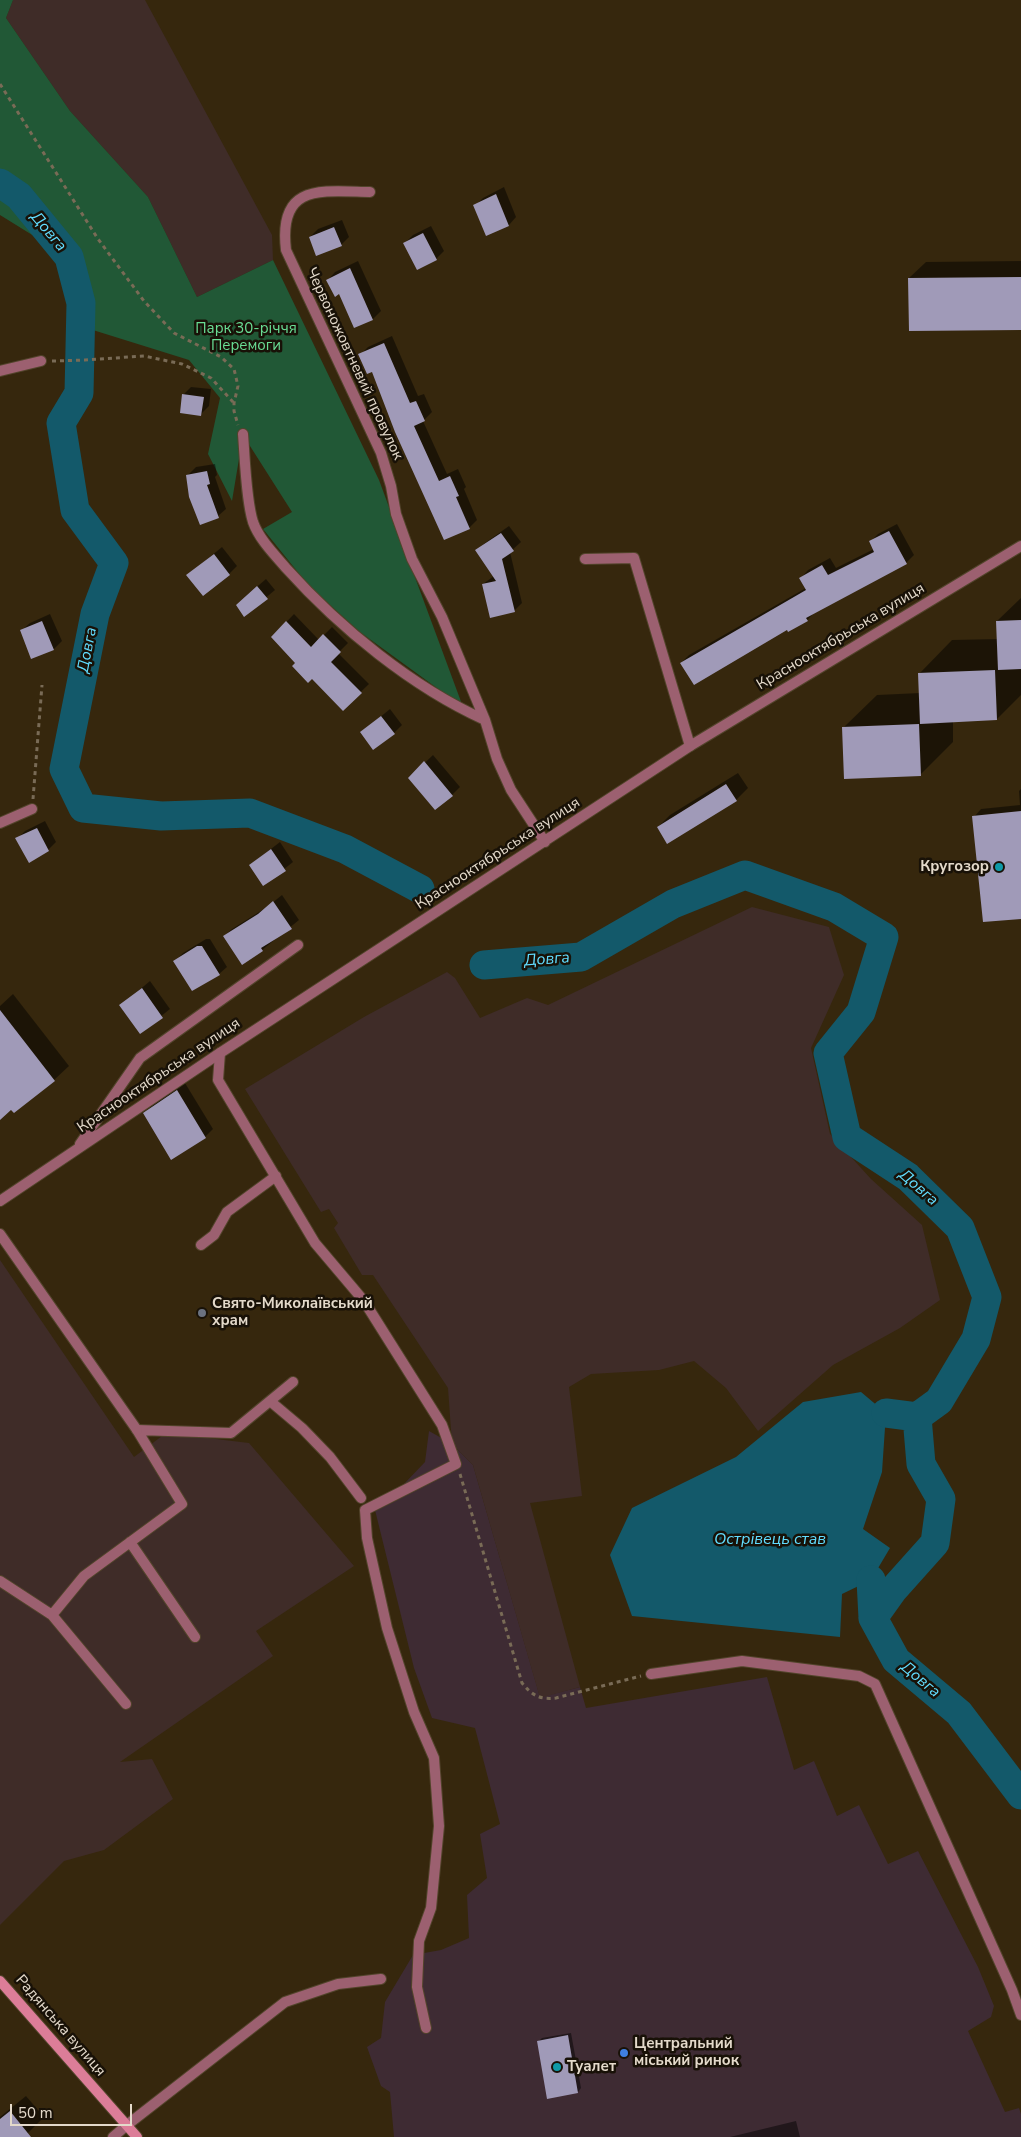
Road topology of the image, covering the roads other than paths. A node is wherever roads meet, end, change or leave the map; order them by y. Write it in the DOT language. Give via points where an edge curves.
graph roads {
  1 [pos="370,192"];
  2 [pos="41,361"];
  3 [pos="0,371"];
  4 [pos="242,434"];
  5 [pos="1021,546"];
  6 [pos="585,559"];
  7 [pos="485,720"];
  8 [pos="690,746"];
  9 [pos="32,810"];
  10 [pos="0,822"];
  11 [pos="545,842"];
  12 [pos="298,945"];
  13 [pos="220,1053"];
  14 [pos="77,1149"];
  15 [pos="276,1176"];
  16 [pos="0,1201"];
  17 [pos="0,1234"];
  18 [pos="201,1245"];
  19 [pos="293,1382"];
  20 [pos="270,1401"];
  21 [pos="136,1430"];
  22 [pos="361,1498"];
  23 [pos="130,1542"];
  24 [pos="0,1581"];
  25 [pos="52,1615"];
  26 [pos="194,1637"];
  27 [pos="651,1674"];
  28 [pos="126,1704"];
  29 [pos="381,1979"];
  30 [pos="0,1981"];
  31 [pos="1021,2015"];
  32 [pos="426,2028"];
  33 [pos="126,2125"];
  34 [pos="113,2137"];
  35 [pos="137,2137"];
  1 -- 7 [label="street, Червоножовтневий провулок" via="320,191 302,197 289,210 284,231 286,250 380,453 412,558 442,617"];
  2 -- 3 [label="street"];
  4 -- 7 [label="street" via="253,522 267,546 313,598 380,654 421,686 457,708"];
  5 -- 8 [label="street, Краснооктябрьська вулиця"];
  6 -- 8 [label="street" via="634,558"];
  7 -- 11 [label="street, Червоножовтневий провулок" via="511,790"];
  8 -- 11 [label="street, Краснооктябрьська вулиця"];
  9 -- 10 [label="street"];
  11 -- 13 [label="street, Краснооктябрьська вулиця"];
  12 -- 14 [label="street" via="140,1058"];
  13 -- 14 [label="street, Краснооктябрьська вулиця"];
  13 -- 15 [label="street" via="218,1080"];
  14 -- 16 [label="street, Краснооктябрьська вулиця"];
  15 -- 18 [label="street" via="227,1212 214,1235"];
  15 -- 32 [label="street" via="315,1243 364,1301 437,1417 456,1464 366,1510 367,1538 387,1628 414,1712 434,1758 439,1826 431,1908 419,1941 417,1988"];
  17 -- 21 [label="street"];
  19 -- 20 [label="street"];
  20 -- 21 [label="street" via="232,1433"];
  20 -- 22 [label="street" via="330,1457"];
  21 -- 23 [label="street" via="182,1504"];
  23 -- 25 [label="street" via="84,1576"];
  23 -- 26 [label="street"];
  24 -- 25 [label="street"];
  25 -- 28 [label="street"];
  27 -- 31 [label="street" via="742,1661 859,1676 875,1684"];
  29 -- 33 [label="street" via="338,1984 285,2002"];
  30 -- 33 [label="street, Радянська вулиця"];
  33 -- 34 [label="street"];
  33 -- 35 [label="street, Радянська вулиця"];
}
